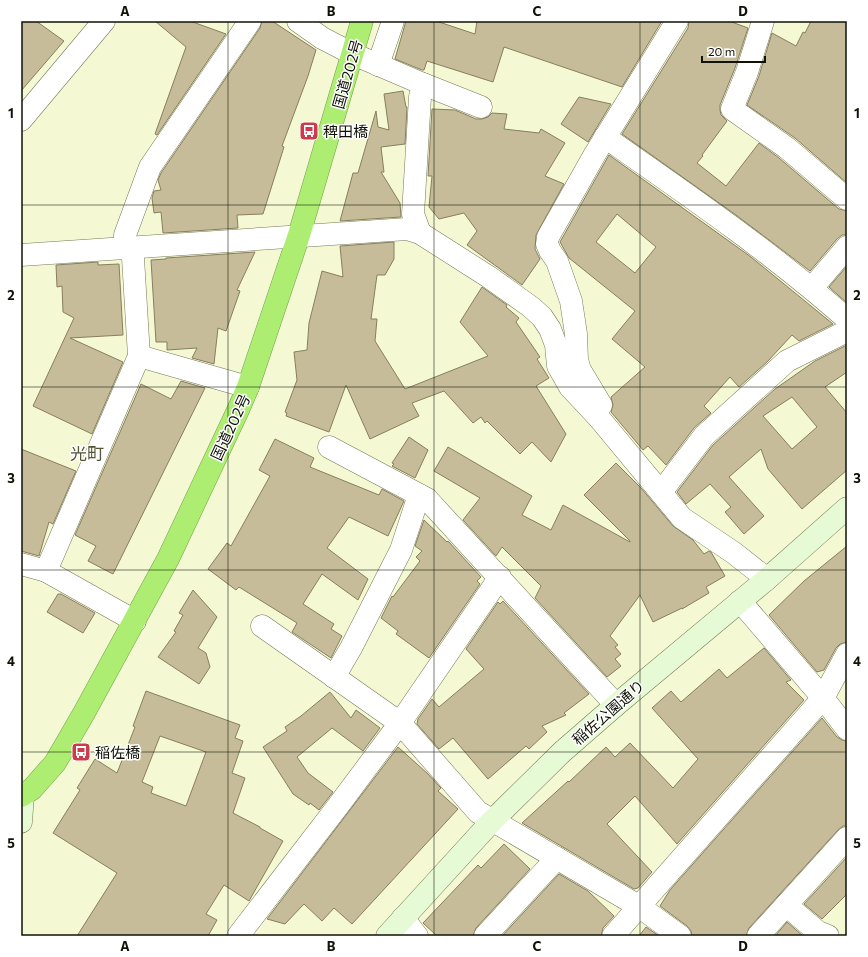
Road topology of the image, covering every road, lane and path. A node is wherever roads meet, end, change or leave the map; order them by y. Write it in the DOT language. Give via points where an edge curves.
graph roads {
  1 [pos="104,21"];
  2 [pos="250,21"];
  3 [pos="298,21"];
  4 [pos="362,21"];
  5 [pos="394,21"];
  6 [pos="677,21"];
  7 [pos="763,21"];
  8 [pos="353,54"];
  9 [pos="378,65"];
  10 [pos="423,84"];
  11 [pos="481,107"];
  12 [pos="21,120"];
  13 [pos="605,137"];
  14 [pos="847,199"];
  15 [pos="420,233"];
  16 [pos="299,235"];
  17 [pos="847,247"];
  18 [pos="130,248"];
  19 [pos="21,255"];
  20 [pos="812,288"];
  21 [pos="847,318"];
  22 [pos="847,332"];
  23 [pos="139,356"];
  24 [pos="248,387"];
  25 [pos="599,418"];
  26 [pos="329,447"];
  27 [pos="661,492"];
  28 [pos="419,495"];
  29 [pos="847,508"];
  30 [pos="21,564"];
  31 [pos="46,571"];
  32 [pos="500,577"];
  33 [pos="767,579"];
  34 [pos="740,601"];
  35 [pos="135,621"];
  36 [pos="262,626"];
  37 [pos="847,654"];
  38 [pos="334,677"];
  39 [pos="823,698"];
  40 [pos="616,705"];
  41 [pos="400,723"];
  42 [pos="847,729"];
  43 [pos="22,795"];
  44 [pos="492,821"];
  45 [pos="21,822"];
  46 [pos="847,838"];
  47 [pos="557,858"];
  48 [pos="786,905"];
  49 [pos="640,907"];
  50 [pos="403,918"];
  51 [pos="821,935"];
  52 [pos="238,936"];
  53 [pos="387,936"];
  54 [pos="417,936"];
  55 [pos="484,936"];
  56 [pos="613,936"];
  57 [pos="680,936"];
  58 [pos="758,936"];
  1 -- 12 [label="street"];
  2 -- 18 [label="street" via="150,168 125,235"];
  3 -- 8 [label="street" via="322,38"];
  4 -- 8 [label="highway, 国道202号"];
  5 -- 9 [label="street"];
  6 -- 13 [label="street"];
  7 -- 14 [label="street" via="732,109 786,148"];
  8 -- 9 [label="street"];
  8 -- 16 [label="highway, 国道202号"];
  9 -- 10 [label="street"];
  10 -- 11 [label="street"];
  10 -- 15 [label="street" via="413,214"];
  13 -- 20 [label="street" via="748,238"];
  13 -- 25 [label="street" via="561,212 547,244 557,261 571,301 577,360 600,405"];
  15 -- 16 [label="street" via="407,229"];
  15 -- 25 [label="street" via="489,277 542,317 556,345 558,366 562,374 570,387"];
  16 -- 18 [label="street"];
  16 -- 24 [label="highway, 国道202号"];
  17 -- 20 [label="street"];
  18 -- 19 [label="street"];
  18 -- 23 [label="street" via="133,258"];
  20 -- 21 [label="street"];
  22 -- 27 [label="street" via="787,361 704,436"];
  23 -- 24 [label="street"];
  23 -- 31 [label="street"];
  24 -- 35 [label="highway, 国道202号" via="168,559"];
  25 -- 27 [label="street"];
  26 -- 28 [label="street"];
  27 -- 33 [label="street" via="682,518"];
  28 -- 32 [label="street" via="427,499"];
  28 -- 38 [label="street" via="401,550"];
  29 -- 33 [label="street, 稲佐公園通り"];
  30 -- 31 [label="street"];
  31 -- 35 [label="street"];
  32 -- 40 [label="street"];
  32 -- 41 [label="street"];
  33 -- 34 [label="street, 稲佐公園通り"];
  34 -- 39 [label="street"];
  34 -- 40 [label="street, 稲佐公園通り"];
  35 -- 43 [label="highway, 国道202号" via="55,763 37,784"];
  36 -- 38 [label="street"];
  37 -- 39 [label="street"];
  38 -- 41 [label="street"];
  39 -- 42 [label="street"];
  39 -- 49 [label="street"];
  40 -- 44 [label="street, 稲佐公園通り" via="562,752"];
  41 -- 44 [label="street" via="478,812"];
  41 -- 52 [label="street"];
  43 -- 45 [label="street"];
  44 -- 47 [label="street"];
  44 -- 50 [label="street, 稲佐公園通り"];
  46 -- 48 [label="street"];
  47 -- 49 [label="street"];
  47 -- 55 [label="street"];
  48 -- 51 [label="street"];
  48 -- 58 [label="street"];
  49 -- 56 [label="street"];
  49 -- 57 [label="street"];
  50 -- 53 [label="street, 稲佐公園通り"];
  50 -- 54 [label="street"];
}
